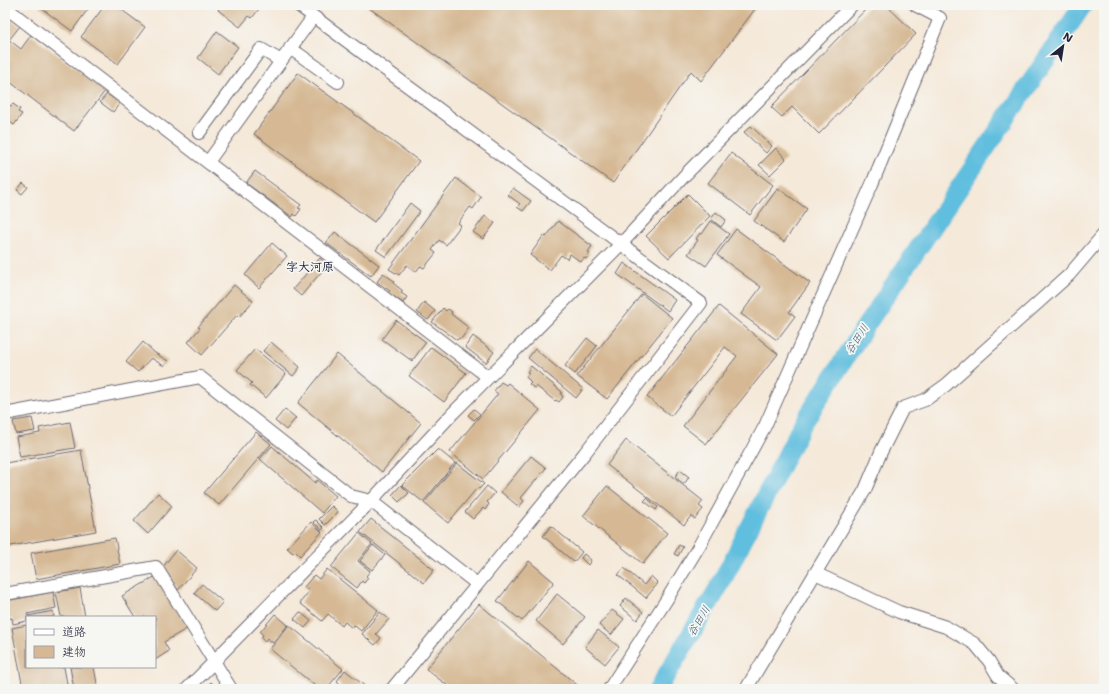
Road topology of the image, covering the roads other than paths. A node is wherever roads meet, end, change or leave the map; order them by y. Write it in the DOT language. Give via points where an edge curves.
graph roads {
  1 [pos="298,5"];
  2 [pos="852,5"];
  3 [pos="915,5"];
  4 [pos="5,7"];
  5 [pos="313,17"];
  6 [pos="290,48"];
  7 [pos="281,61"];
  8 [pos="338,82"];
  9 [pos="199,134"];
  10 [pos="208,162"];
  11 [pos="1104,234"];
  12 [pos="621,244"];
  13 [pos="488,377"];
  14 [pos="5,414"];
  15 [pos="372,501"];
  16 [pos="815,573"];
  17 [pos="477,584"];
  18 [pos="5,594"];
  19 [pos="215,662"];
  20 [pos="187,689"];
  21 [pos="231,689"];
  22 [pos="392,689"];
  23 [pos="609,689"];
  24 [pos="746,689"];
  25 [pos="1013,689"];
  1 -- 5 [label="street"];
  2 -- 12 [label="street"];
  3 -- 23 [label="street" via="940,18 874,177 765,426 695,553"];
  4 -- 10 [label="street"];
  5 -- 6 [label="street"];
  5 -- 12 [label="street"];
  6 -- 7 [label="street"];
  6 -- 8 [label="street"];
  7 -- 9 [label="street" via="261,49"];
  7 -- 10 [label="street"];
  10 -- 13 [label="street"];
  11 -- 16 [label="street" via="1069,275 946,385 925,400 903,408 865,490"];
  12 -- 13 [label="street"];
  12 -- 17 [label="street" via="701,304 584,454"];
  13 -- 15 [label="street"];
  14 -- 15 [label="street" via="200,377 351,496"];
  15 -- 17 [label="street"];
  15 -- 19 [label="street" via="275,597"];
  16 -- 24 [label="street"];
  16 -- 25 [label="street" via="899,612 946,627 975,644 998,676"];
  17 -- 22 [label="street"];
  18 -- 19 [label="street" via="156,567"];
  19 -- 20 [label="street"];
  19 -- 21 [label="street"];
}
